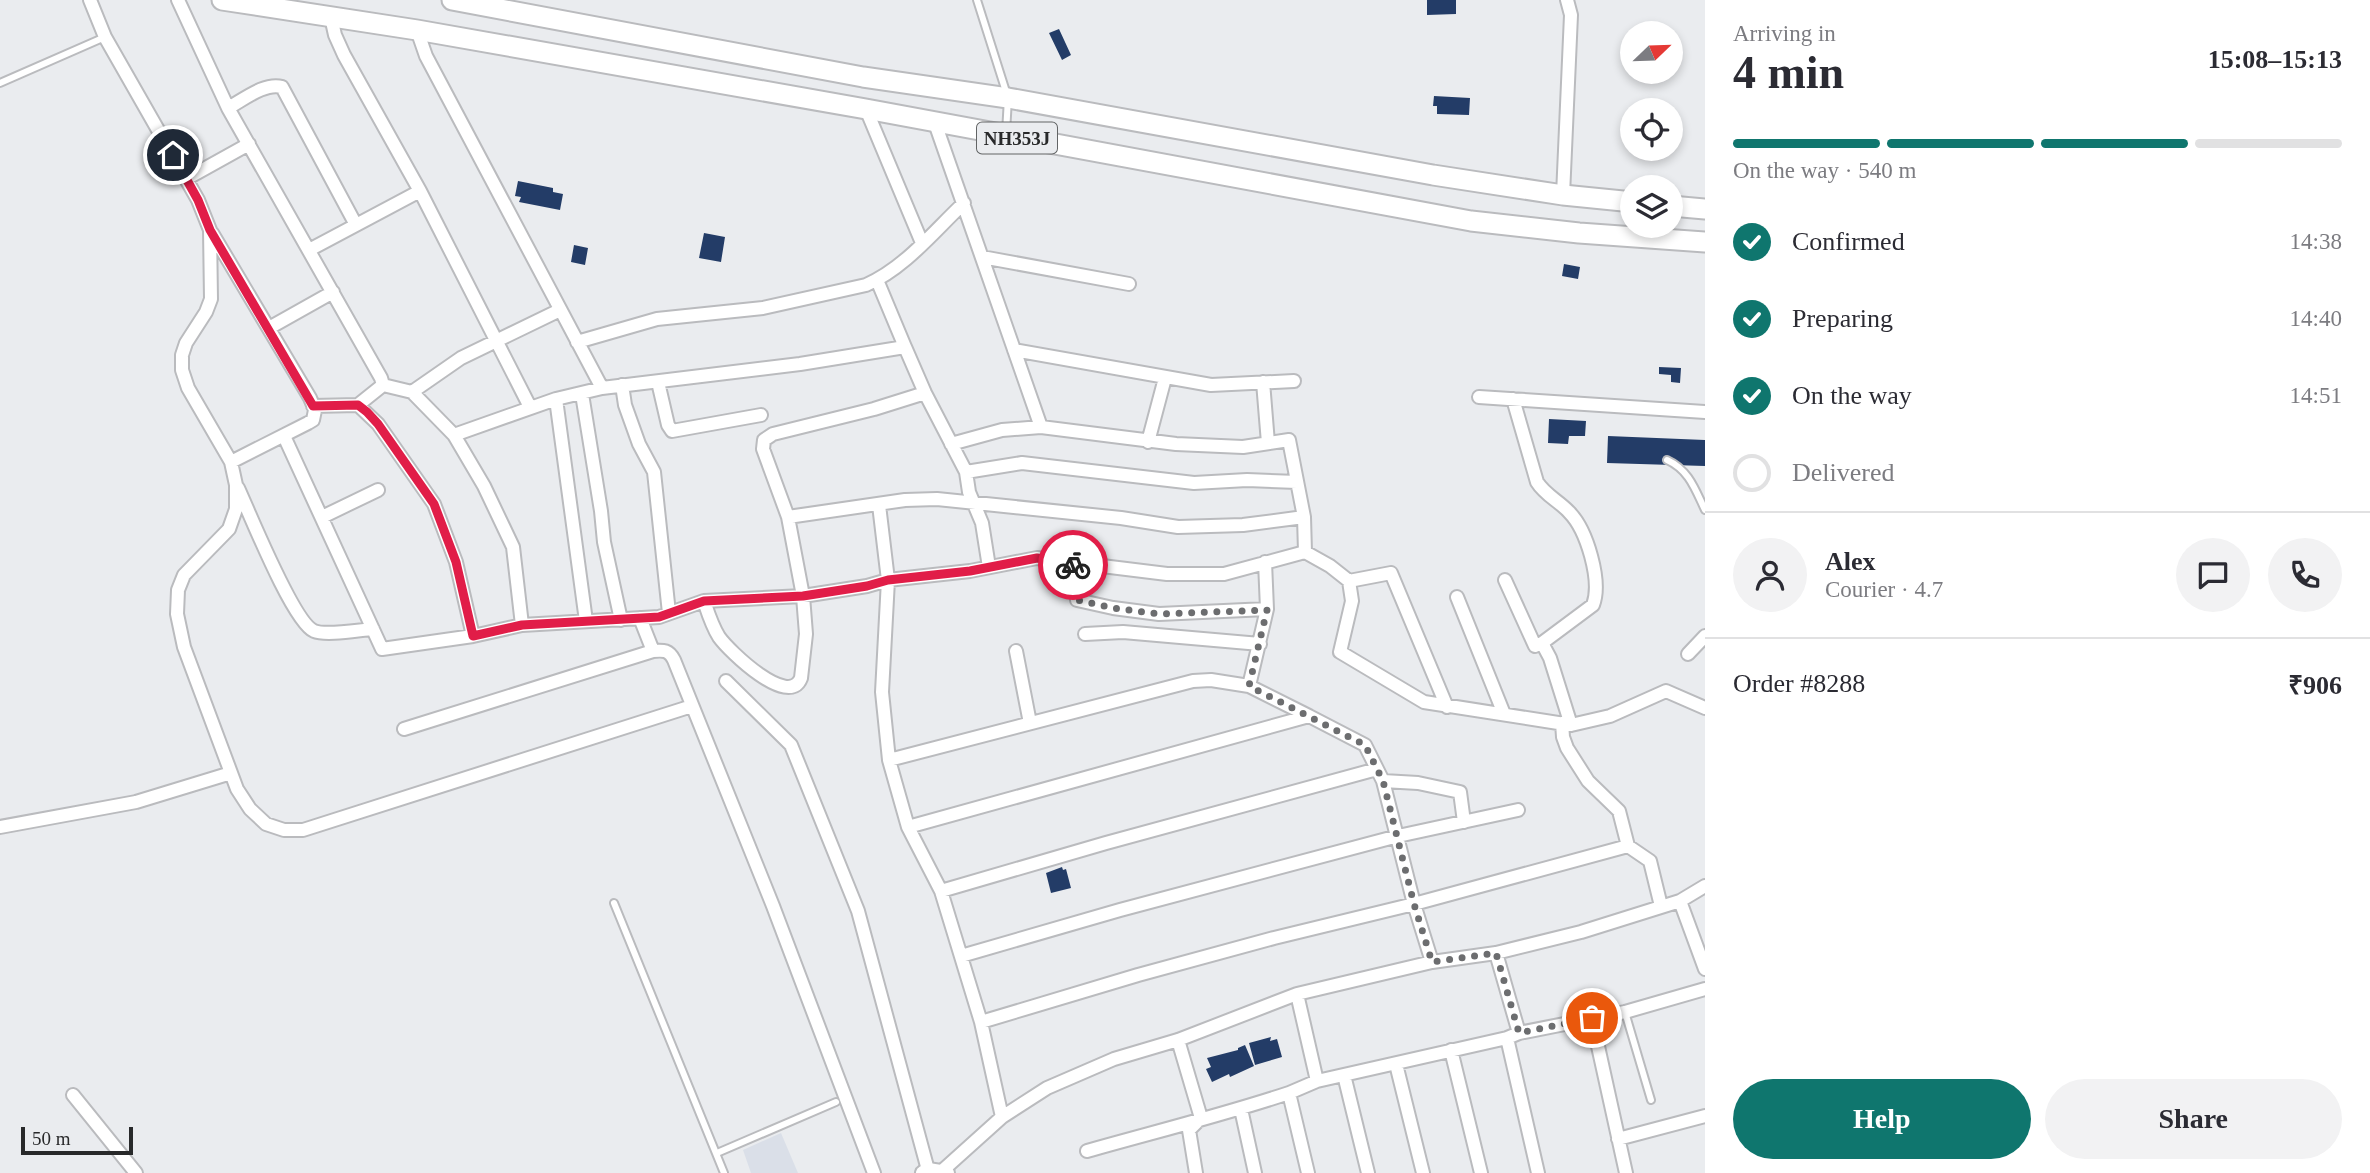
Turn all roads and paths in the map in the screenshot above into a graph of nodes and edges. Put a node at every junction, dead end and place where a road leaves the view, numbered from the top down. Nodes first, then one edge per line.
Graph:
1 (90, 0) edge
2 (178, 0) edge
3 (222, 0) edge
4 (453, 0) edge
5 (977, 0) edge
6 (1567, 0) edge
7 (331, 17) junction
8 (417, 30) junction
9 (105, 37) junction
10 (0, 83) edge
11 (1008, 98) junction
12 (228, 108) junction
13 (866, 109) junction
14 (935, 122) junction
15 (1006, 136) junction
16 (249, 144) junction
17 (186, 179) junction
18 (420, 191) junction
19 (1563, 195) junction
20 (1620, 201) edge
21 (964, 202) junction
22 (1683, 207) edge
23 (1705, 209) edge
24 (356, 225) junction
25 (210, 230) junction
26 (1705, 242) edge
27 (922, 243) junction
28 (309, 250) junction
29 (982, 257) junction
30 (877, 280) junction
31 (1129, 284) dead end
32 (333, 292) junction
33 (560, 310) junction
34 (269, 328) junction
35 (496, 341) junction
36 (577, 342) junction
37 (905, 347) junction
38 (1014, 350) junction
39 (1166, 378) junction
40 (1294, 381) dead end
41 (658, 382) junction
42 (1263, 383) junction
43 (383, 385) junction
44 (622, 385) junction
45 (602, 388) junction
46 (411, 392) junction
47 (925, 393) junction
48 (582, 394) junction
49 (1479, 397) dead end
50 (556, 399) junction
51 (1513, 399) junction
52 (358, 405) junction
53 (313, 406) junction
54 (530, 407) junction
55 (1705, 412) edge
56 (761, 415) dead end
57 (1041, 427) junction
58 (454, 435) junction
59 (284, 436) junction
60 (1147, 442) junction
61 (1268, 443) junction
62 (951, 444) junction
63 (1667, 460) dead end
64 (230, 462) junction
65 (965, 472) junction
66 (1297, 482) junction
67 (236, 485) junction
68 (378, 490) dead end
69 (879, 505) junction
70 (976, 505) junction
71 (1705, 510) edge
72 (322, 516) junction
73 (788, 517) junction
74 (1304, 517) junction
75 (1305, 552) junction
76 (1265, 562) junction
77 (1073, 563) junction
78 (989, 567) junction
79 (888, 580) junction
80 (1505, 580) dead end
81 (1349, 581) junction
82 (803, 596) junction
83 (1457, 597) dead end
84 (704, 601) junction
85 (1267, 610) junction
86 (669, 613) junction
87 (640, 618) junction
88 (621, 620) junction
89 (586, 621) junction
90 (522, 625) junction
91 (373, 629) junction
92 (1085, 634) dead end
93 (473, 636) junction
94 (1705, 636) edge
95 (1542, 643) junction
96 (1260, 645) junction
97 (653, 651) junction
98 (1016, 651) dead end
99 (1688, 654) dead end
100 (726, 681) dead end
101 (1249, 686) junction
102 (692, 706) junction
103 (1447, 706) junction
104 (1705, 708) edge
105 (1504, 714) junction
106 (1309, 716) junction
107 (1030, 723) junction
108 (1566, 724) junction
109 (404, 729) dead end
110 (889, 760) junction
111 (231, 773) junction
112 (1380, 775) junction
113 (1518, 810) dead end
114 (1464, 822) junction
115 (0, 827) edge
116 (908, 827) junction
117 (1398, 836) junction
118 (1628, 845) junction
119 (1705, 886) edge
120 (941, 891) junction
121 (1680, 901) junction
122 (614, 903) dead end
123 (1414, 904) junction
124 (1661, 905) junction
125 (1496, 953) junction
126 (961, 956) junction
127 (1432, 962) junction
128 (1705, 969) edge
129 (1705, 989) edge
130 (1297, 994) junction
131 (1625, 1012) junction
132 (1592, 1018) junction
133 (981, 1021) junction
134 (1513, 1036) junction
135 (1178, 1040) junction
136 (1451, 1050) junction
137 (1396, 1064) junction
138 (1344, 1075) junction
139 (1317, 1081) junction
140 (1289, 1093) junction
141 (73, 1095) dead end
142 (1651, 1100) dead end
143 (836, 1102) dead end
144 (1241, 1109) junction
145 (1705, 1116) edge
146 (1002, 1117) junction
147 (1201, 1118) junction
148 (1618, 1139) junction
149 (1087, 1151) dead end
150 (717, 1153) junction
151 (935, 1172) edge
152 (136, 1173) edge
153 (724, 1173) edge
154 (874, 1173) edge
155 (1196, 1173) edge
156 (1255, 1173) edge
157 (1308, 1173) edge
158 (1368, 1173) edge
159 (1423, 1173) edge
160 (1481, 1173) edge
161 (1538, 1173) edge
162 (1626, 1173) edge

1 - 9 street
2 - 12 street
3 - 7 highway, NH353J
4 - 11 highway, NH353J
5 - 11 lane
6 - 19 street
7 - 8 highway, NH353J
7 - 18 street
8 - 13 highway, NH353J
8 - 33 street
9 - 10 lane
9 - 17 street
11 - 15 lane
11 - 19 highway, NH353J
12 - 16 street
12 - 24 street
13 - 14 highway, NH353J
13 - 27 street
14 - 15 highway, NH353J
14 - 21 street
15 - 26 highway, NH353J
16 - 17 street
16 - 28 street
17 - 25 street
18 - 24 street
18 - 35 street
19 - 20 highway, NH353J
21 - 27 street
21 - 29 street
22 - 23 highway
24 - 28 street
25 - 34 street
25 - 64 street
27 - 30 street
28 - 32 street
29 - 31 street
29 - 38 street
30 - 36 street
30 - 37 street
32 - 34 street
32 - 43 street
33 - 35 street
33 - 36 street
34 - 53 street
35 - 46 street
35 - 54 street
36 - 45 street
37 - 41 street
37 - 47 street
38 - 39 street
38 - 57 street
39 - 42 street
39 - 60 street
40 - 42 street
41 - 44 street
41 - 56 street
42 - 61 street
43 - 46 street
43 - 52 street
44 - 45 street
44 - 86 street
45 - 48 street
46 - 58 street
47 - 62 street
47 - 73 street
48 - 50 street
48 - 88 street
49 - 51 street
50 - 54 street
50 - 89 street
51 - 55 street
51 - 95 street
52 - 53 street
52 - 93 street
53 - 59 street
54 - 58 street
57 - 60 street
57 - 62 street
58 - 90 street
59 - 64 street
59 - 72 street
60 - 61 street
61 - 66 street
62 - 65 street
63 - 71 lane
64 - 67 street
65 - 66 street
65 - 70 street
66 - 74 street
67 - 91 street
67 - 111 street
68 - 72 street
69 - 70 street
69 - 73 street
69 - 79 street
70 - 74 street
70 - 78 street
72 - 91 street
73 - 82 street
74 - 75 street
75 - 76 street
75 - 81 street
76 - 77 street
76 - 85 street
77 - 78 street
77 - 85 street
78 - 79 street
79 - 82 street
79 - 110 street
80 - 95 street
81 - 103 street
81 - 103 street
82 - 84 street
82 - 84 street
83 - 105 street
84 - 86 street
85 - 96 street
86 - 87 street
87 - 88 street
87 - 97 street
88 - 89 street
89 - 90 street
90 - 93 street
91 - 93 street
92 - 96 street
94 - 99 street
95 - 108 street
96 - 101 street
97 - 102 street
97 - 109 street
98 - 107 street
100 - 151 street
101 - 106 street
101 - 107 street
102 - 111 street
102 - 154 street
103 - 105 street
104 - 108 street
105 - 108 street
106 - 112 street
106 - 116 street
107 - 110 street
108 - 118 street
110 - 116 street
111 - 115 street
112 - 114 street
112 - 117 street
112 - 120 street
113 - 114 street
114 - 117 street
116 - 120 street
117 - 123 street
117 - 126 street
118 - 123 street
118 - 124 street
119 - 121 street
120 - 126 street
121 - 124 street
121 - 128 street
122 - 150 lane
123 - 127 street
123 - 133 street
124 - 125 street
125 - 127 street
125 - 134 street
126 - 133 street
127 - 130 street
129 - 131 street
130 - 135 street
130 - 139 street
131 - 132 street
131 - 142 lane
132 - 134 street
132 - 148 street
133 - 146 street
134 - 136 street
134 - 161 street
135 - 146 street
135 - 147 street
136 - 137 street
136 - 160 street
137 - 138 street
137 - 159 street
138 - 139 street
138 - 158 street
139 - 140 street
140 - 144 street
140 - 157 street
141 - 152 street
143 - 150 lane
144 - 147 street
144 - 156 street
145 - 148 street
146 - 151 street
147 - 149 street
147 - 155 street
148 - 162 street
150 - 153 lane

